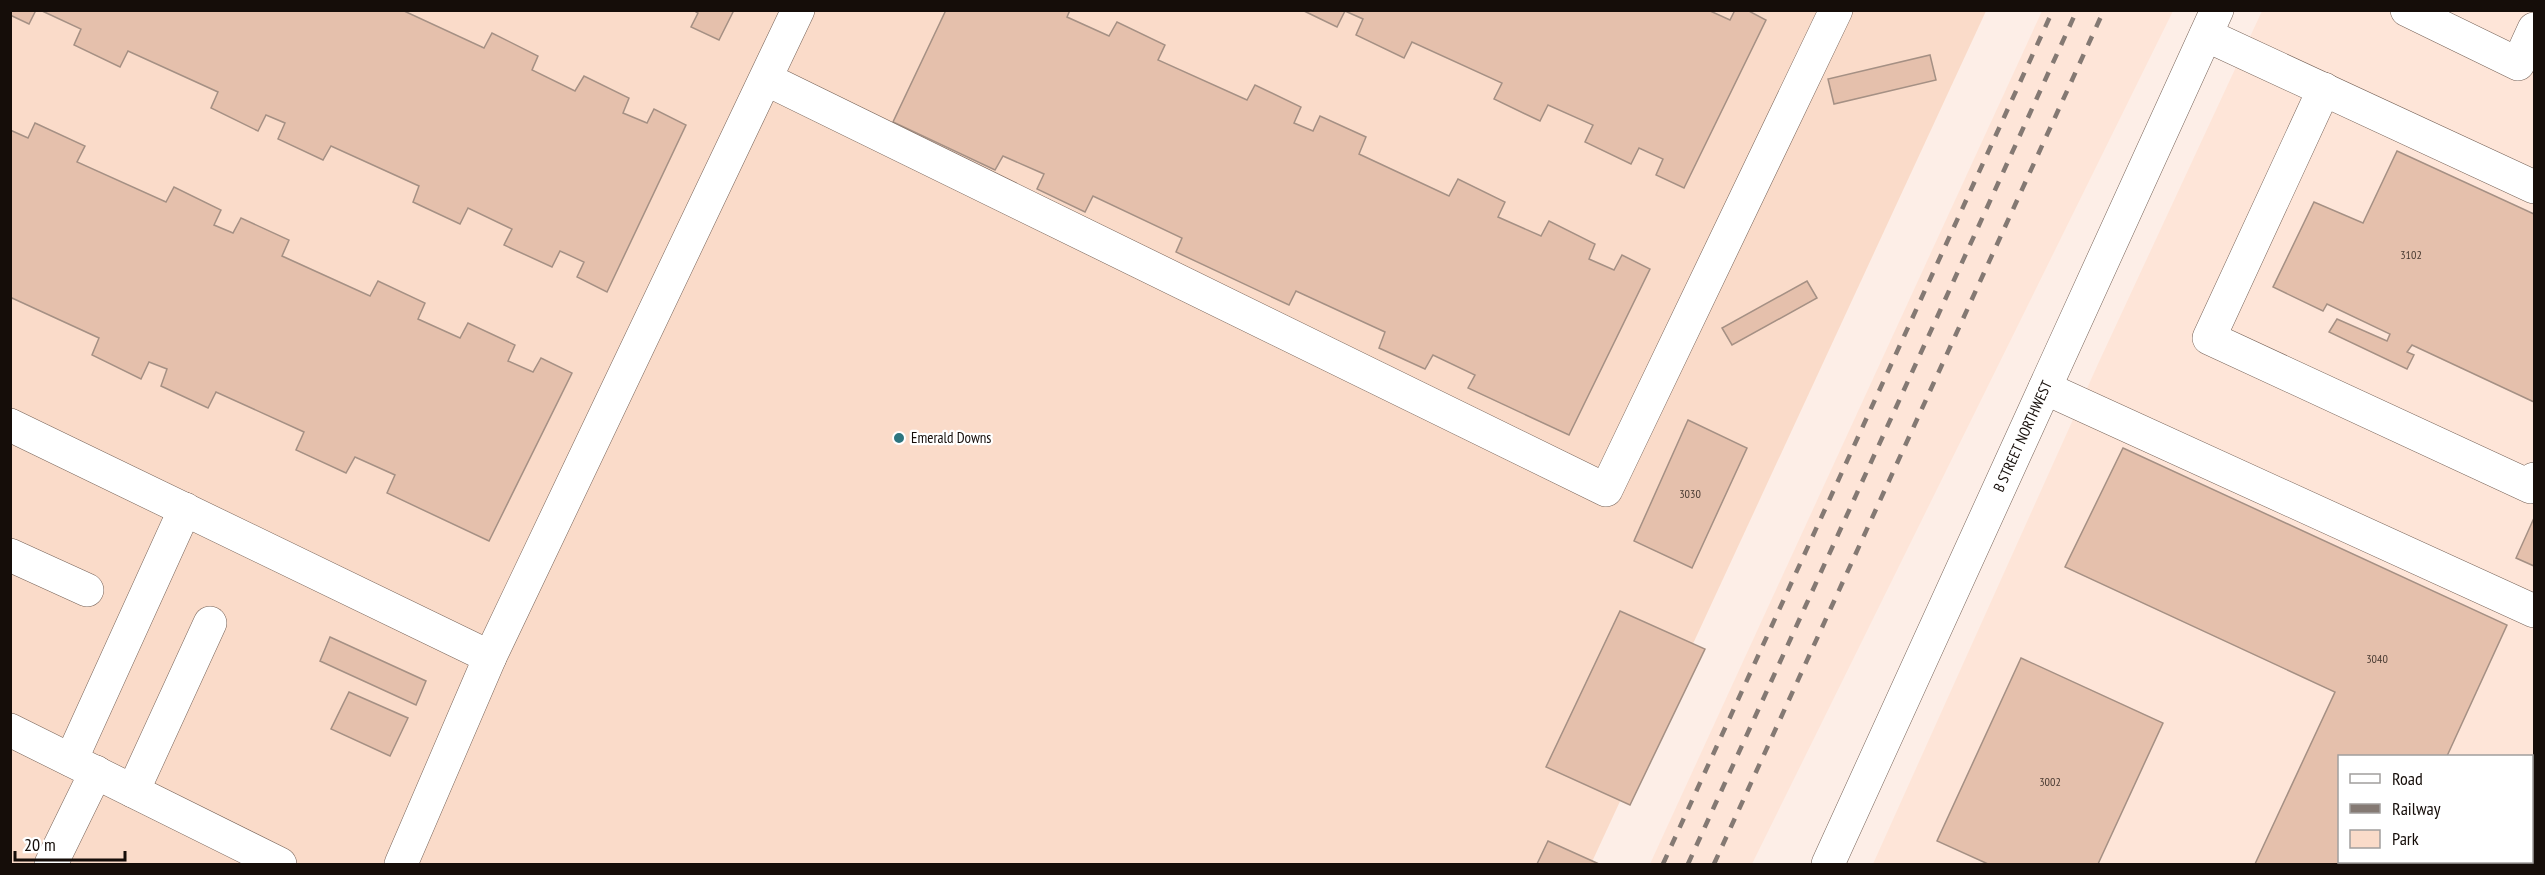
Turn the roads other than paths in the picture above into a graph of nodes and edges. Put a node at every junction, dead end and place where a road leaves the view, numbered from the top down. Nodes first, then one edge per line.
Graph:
1 (798, 10) edge
2 (1836, 10) edge
3 (2407, 10) edge
4 (2212, 22) edge
5 (2535, 30) edge
6 (766, 79) junction
7 (2324, 89) junction
8 (2535, 187) edge
9 (2045, 388) junction
10 (10, 425) edge
11 (2535, 479) edge
12 (184, 509) junction
13 (10, 555) edge
14 (87, 590) dead end
15 (2535, 611) edge
16 (210, 623) dead end
17 (490, 657) junction
18 (10, 730) edge
19 (83, 766) junction
20 (134, 791) junction
21 (51, 864) edge
22 (280, 864) edge
23 (401, 864) edge
24 (1828, 864) edge

1 - 6 street
2 - 6 street
3 - 5 street
4 - 7 street
4 - 9 street, B STREET NORTHWEST
6 - 17 street
7 - 8 street
7 - 11 street
9 - 15 street
9 - 24 street, B STREET NORTHWEST
10 - 12 street
12 - 17 street
12 - 19 street
13 - 14 street
16 - 20 street
17 - 23 street
18 - 19 street
19 - 20 street
19 - 21 street
20 - 22 street

